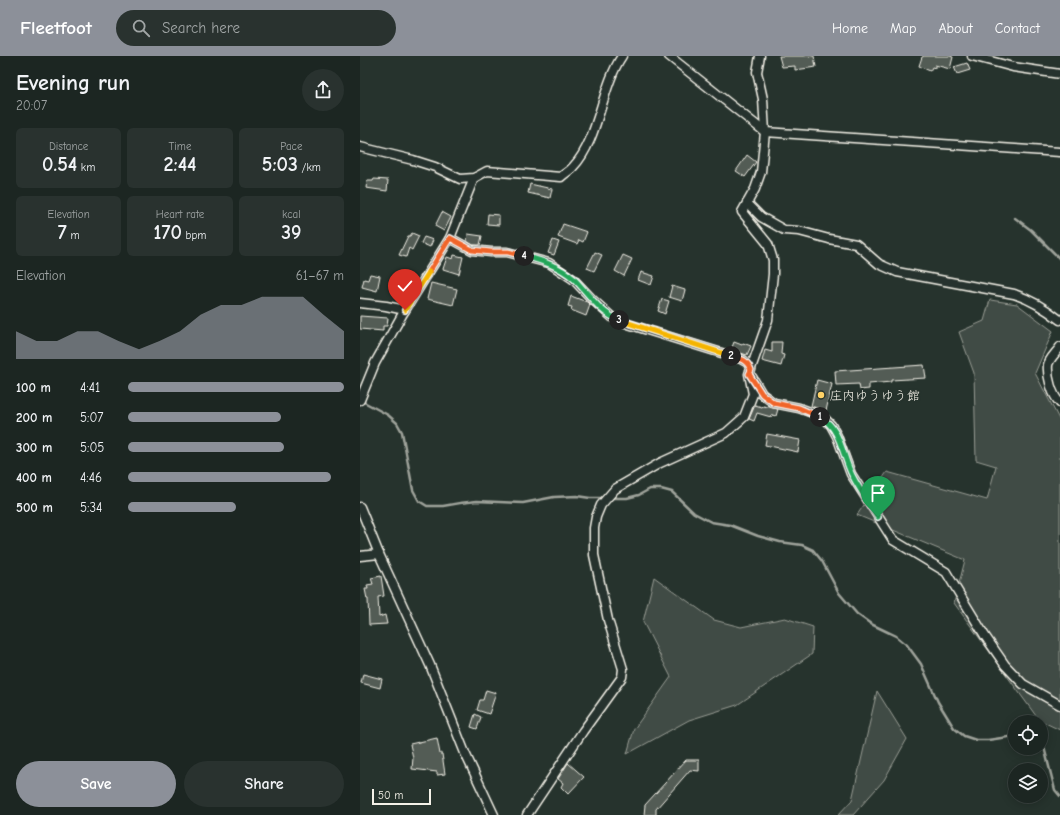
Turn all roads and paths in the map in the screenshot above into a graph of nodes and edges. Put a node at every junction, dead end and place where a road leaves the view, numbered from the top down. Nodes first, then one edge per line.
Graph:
1 (622, 56) edge
2 (669, 56) edge
3 (760, 56) edge
4 (972, 56) edge
5 (1060, 74) edge
6 (765, 132) junction
7 (360, 146) edge
8 (1060, 152) edge
9 (474, 178) junction
10 (748, 203) junction
11 (450, 238) junction
12 (360, 303) edge
13 (405, 310) junction
14 (1060, 320) edge
15 (1060, 346) edge
16 (750, 372) junction
17 (360, 400) edge
18 (1060, 403) edge
19 (360, 507) edge
20 (379, 554) junction
21 (360, 556) edge
22 (1060, 706) edge
23 (494, 815) edge
24 (527, 815) edge

1 - 9 street
2 - 6 street
3 - 6 street
4 - 5 street
6 - 8 street
6 - 10 street
7 - 9 street
9 - 11 street
10 - 14 street
10 - 16 street
11 - 13 street
11 - 16 street
12 - 13 street
13 - 17 street
15 - 18 street
16 - 22 street
16 - 24 street
19 - 20 street
20 - 21 street
20 - 23 street

